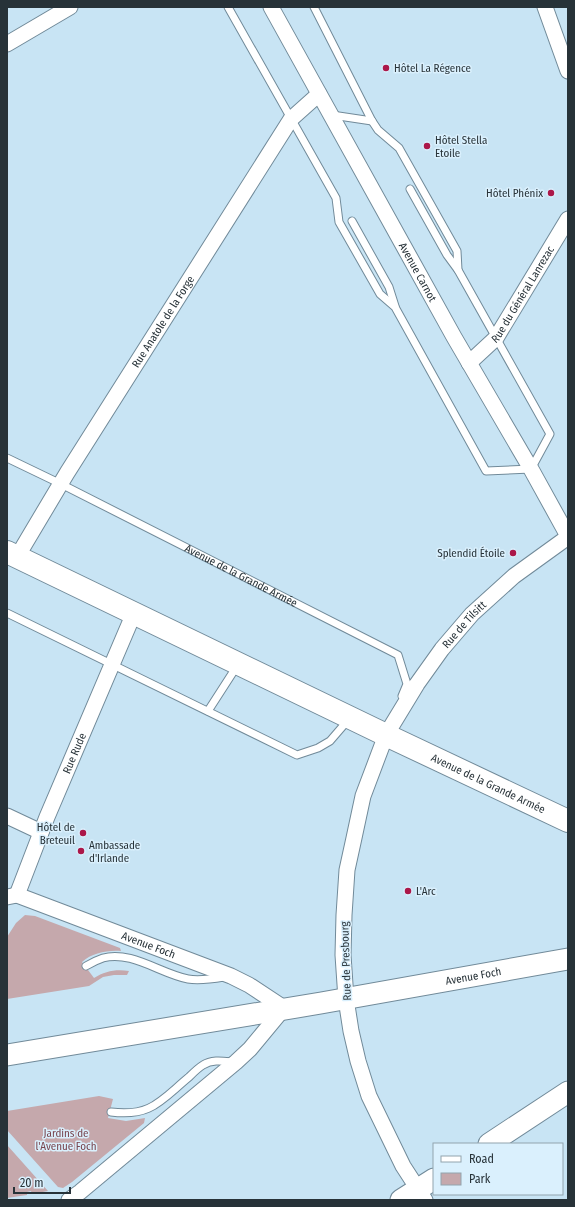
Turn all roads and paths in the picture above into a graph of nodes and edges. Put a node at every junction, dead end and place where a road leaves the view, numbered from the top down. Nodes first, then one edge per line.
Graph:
1 (70, 7) edge
2 (228, 7) edge
3 (271, 7) edge
4 (314, 7) edge
5 (545, 7) edge
6 (7, 44) edge
7 (568, 71) edge
8 (319, 94) junction
9 (331, 115) junction
10 (291, 119) junction
11 (372, 121) junction
12 (410, 189) dead end
13 (568, 219) edge
14 (352, 221) dead end
15 (458, 270) junction
16 (395, 307) junction
17 (496, 338) junction
18 (469, 363) junction
19 (7, 458) edge
20 (531, 469) junction
21 (61, 484) junction
22 (568, 536) edge
23 (12, 554) edge
24 (7, 613) edge
25 (134, 613) junction
26 (112, 664) junction
27 (238, 664) junction
28 (208, 711) junction
29 (350, 718) junction
30 (386, 735) junction
31 (7, 816) edge
32 (568, 821) edge
33 (41, 832) junction
34 (12, 896) edge
35 (568, 959) edge
36 (86, 966) dead end
37 (231, 976) junction
38 (346, 999) junction
39 (284, 1008) junction
40 (7, 1055) edge
41 (236, 1062) junction
42 (568, 1092) edge
43 (111, 1112) dead end
44 (491, 1143) edge
45 (420, 1192) edge
46 (69, 1200) edge

1 - 6 street
2 - 10 lane
3 - 8 street, Avenue Carnot
4 - 11 lane
5 - 7 street
8 - 9 street, Avenue Carnot
8 - 10 street, Rue Anatole de la Forge
9 - 11 lane
9 - 18 street, Avenue Carnot
10 - 16 lane
10 - 21 street, Rue Anatole de la Forge
11 - 15 lane
12 - 15 lane
13 - 17 street, Rue du Général Lanrezac
14 - 16 lane
15 - 17 lane
16 - 20 lane
17 - 18 street, Rue du Général Lanrezac
17 - 20 lane
18 - 20 street, Avenue Carnot
19 - 21 lane, Avenue de la Grande Armée
20 - 22 street, Avenue Carnot
21 - 23 street, Rue Anatole de la Forge
21 - 30 lane, Avenue de la Grande Armée
22 - 30 street, Rue de Tilsitt
23 - 25 main road, Avenue de la Grande Armée
24 - 26 lane
25 - 26 street, Rue Rude
25 - 27 main road, Avenue de la Grande Armée
26 - 28 lane
26 - 33 street, Rue Rude
27 - 28 lane
27 - 29 main road, Avenue de la Grande Armée
28 - 29 lane
29 - 30 main road, Avenue de la Grande Armée
30 - 32 main road, Avenue de la Grande Armée
30 - 38 street, Rue de Presbourg
31 - 33 street
33 - 34 street, Rue Rude
34 - 37 street, Avenue Foch
35 - 38 main road, Avenue Foch
36 - 37 lane
37 - 39 street, Avenue Foch
38 - 39 main road, Avenue Foch
38 - 45 street, Rue de Presbourg
39 - 40 main road, Avenue Foch
39 - 41 street
41 - 43 lane
41 - 46 street
42 - 44 main road

